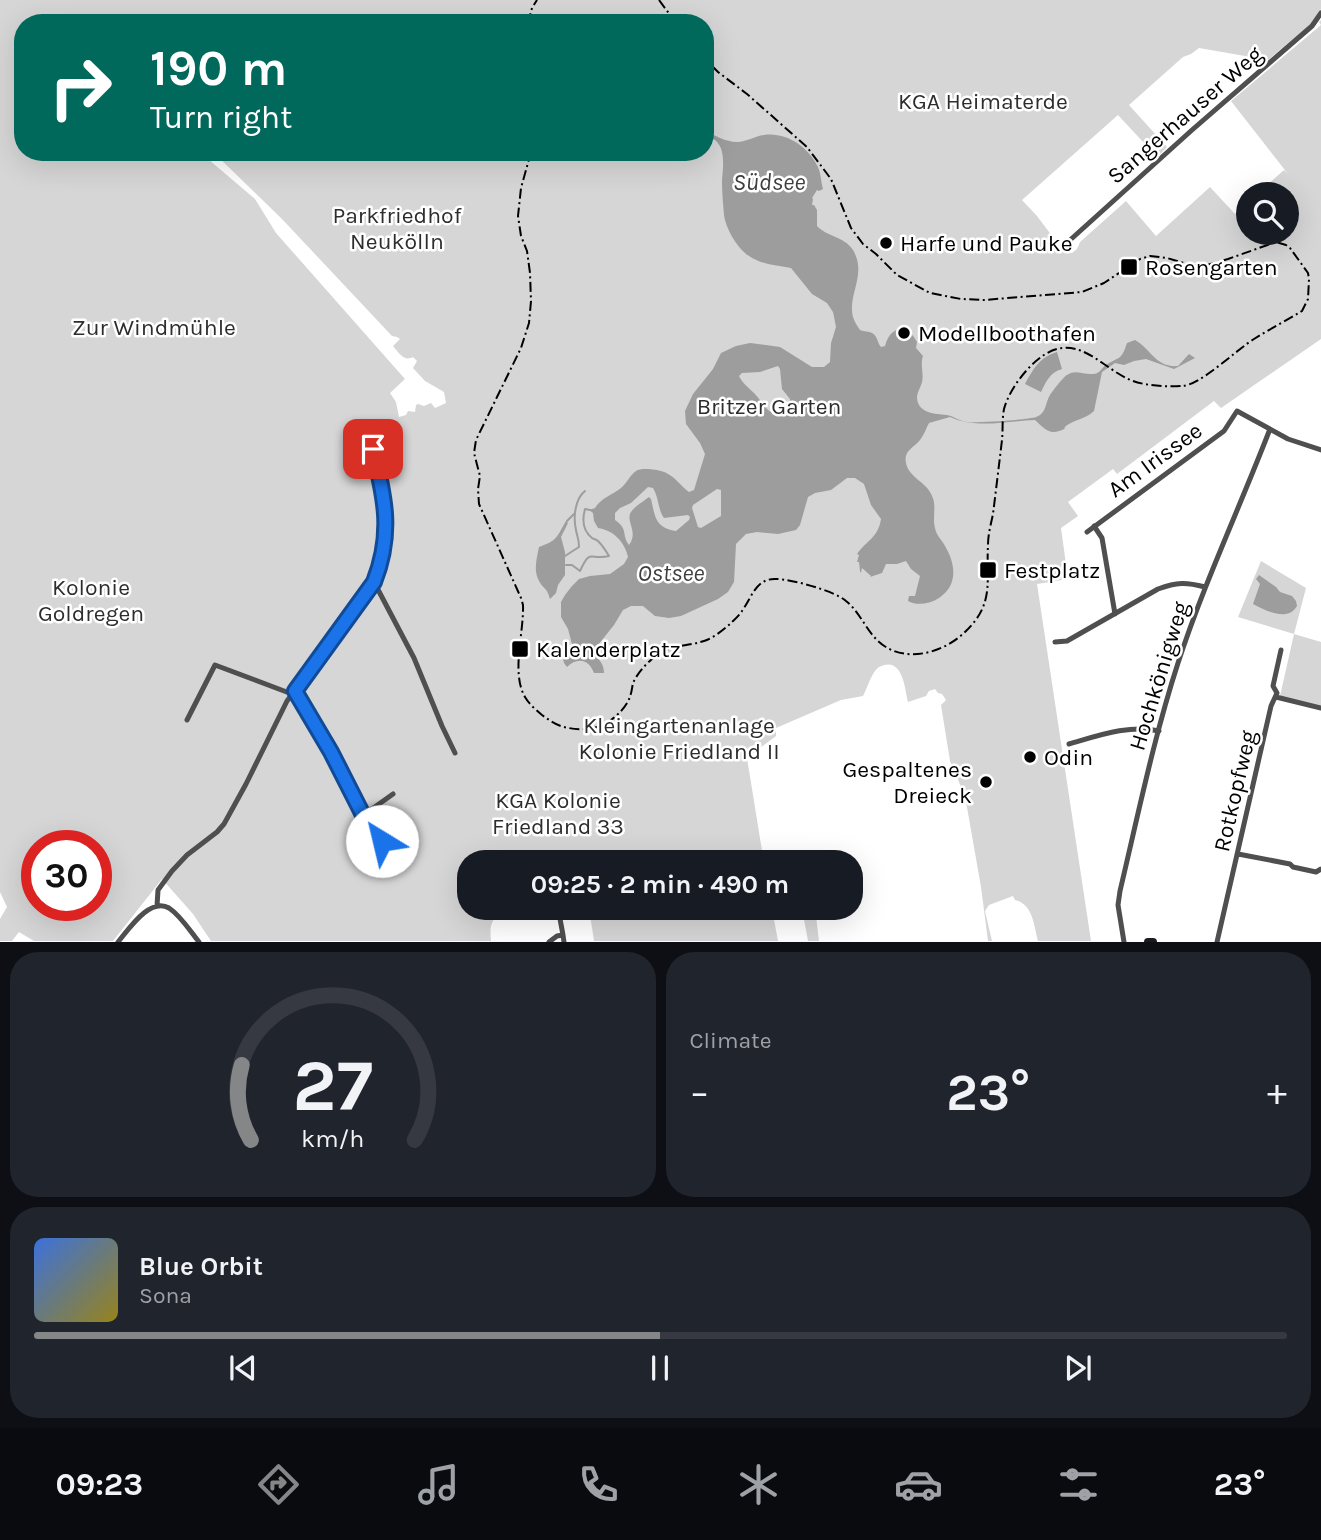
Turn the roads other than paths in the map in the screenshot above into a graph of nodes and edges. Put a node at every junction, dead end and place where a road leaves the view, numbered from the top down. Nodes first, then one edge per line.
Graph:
1 (1321, 13) edge
2 (1069, 242) dead end
3 (1270, 429) junction
4 (373, 449) dead end
5 (1321, 450) edge
6 (1094, 527) junction
7 (1087, 532) dead end
8 (374, 582) junction
9 (1205, 587) junction
10 (1115, 614) junction
11 (1055, 642) dead end
12 (1281, 650) dead end
13 (293, 693) junction
14 (1276, 697) junction
15 (1321, 708) edge
16 (187, 720) dead end
17 (1159, 731) junction
18 (1069, 744) dead end
19 (455, 753) dead end
20 (393, 794) dead end
21 (362, 813) junction
22 (386, 845) dead end
23 (1238, 854) junction
24 (1321, 869) edge
25 (157, 906) junction
26 (560, 920) edge
27 (563, 938) edge
28 (118, 942) edge
29 (199, 942) edge
30 (549, 942) edge
31 (1124, 942) edge
32 (1148, 942) edge
33 (1153, 942) edge
34 (1217, 942) edge

1 - 2 street, Sangerhauser Weg
3 - 5 street
3 - 6 street, Am Irissee
3 - 9 street, Hochkönigweg
4 - 8 street
6 - 7 street, Am Irissee
6 - 10 street
8 - 13 street
8 - 19 street
9 - 10 street
9 - 17 street, Hochkönigweg
10 - 11 street
12 - 14 street, Rotkopfweg
13 - 16 street
13 - 21 street
13 - 25 street
14 - 15 street
14 - 23 street, Rotkopfweg
17 - 18 street
17 - 31 street, Hochkönigweg
20 - 21 street
21 - 22 street
23 - 24 street
23 - 34 street, Rotkopfweg
25 - 28 street
25 - 29 street
26 - 27 street
27 - 30 street
32 - 33 main road

